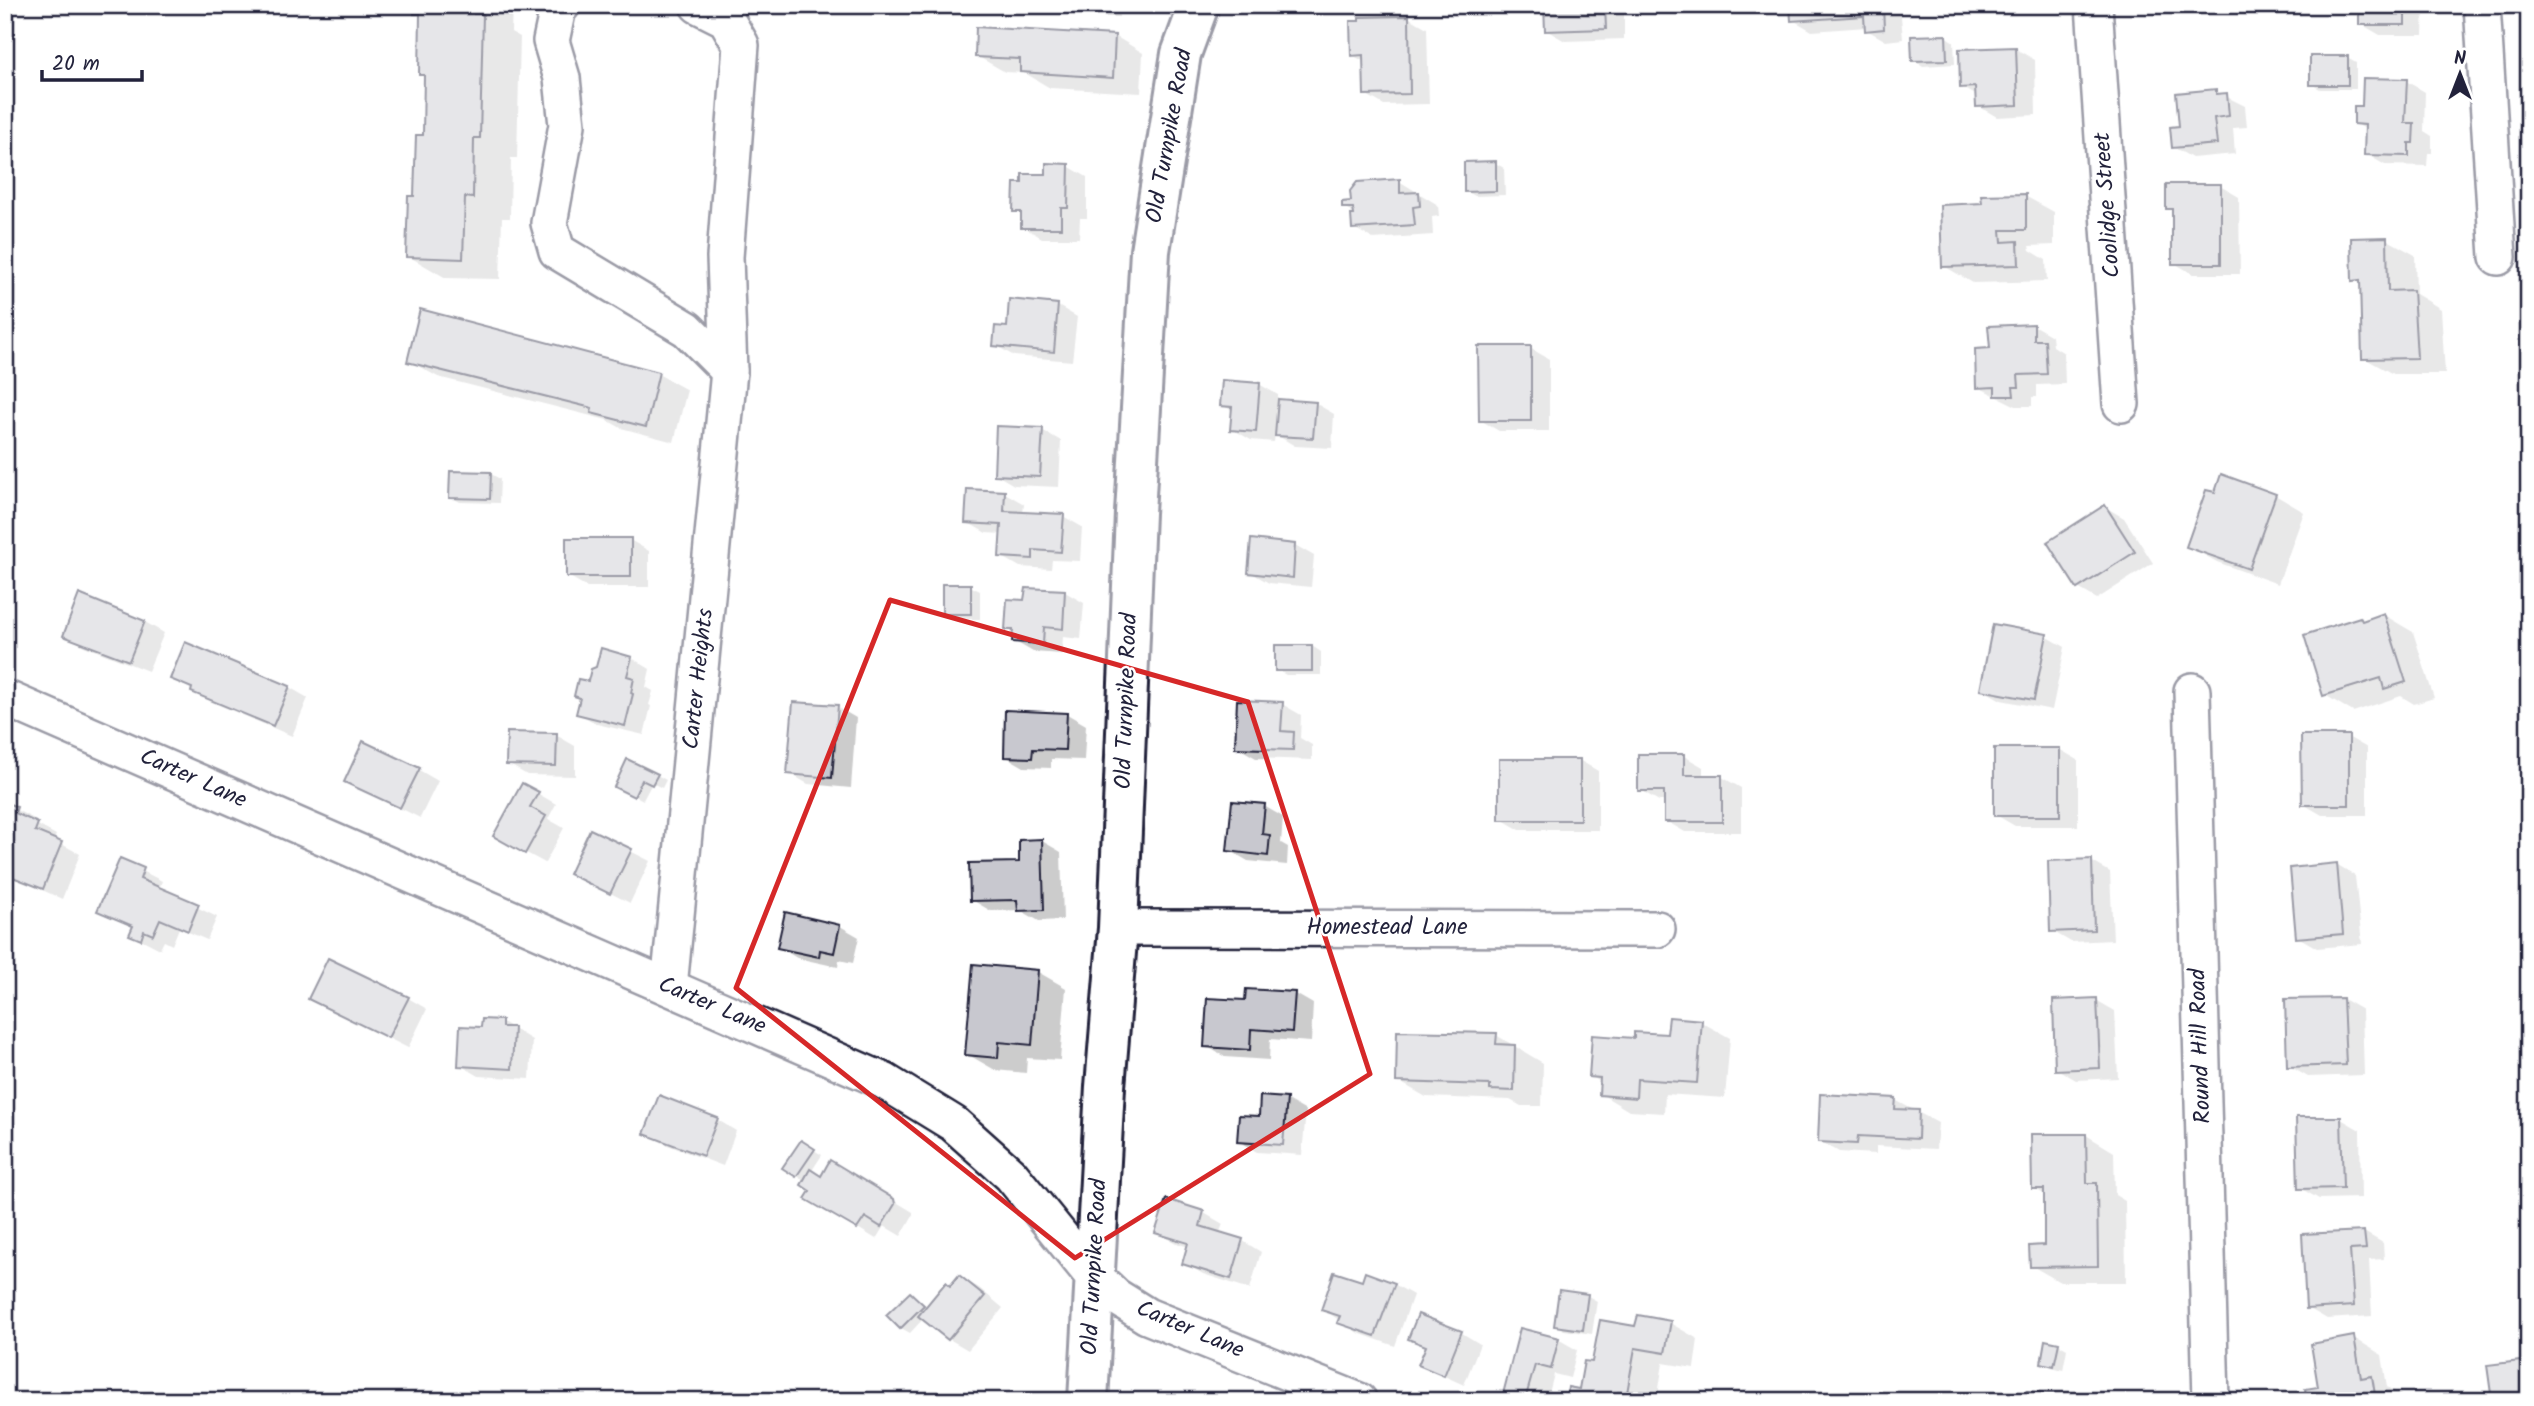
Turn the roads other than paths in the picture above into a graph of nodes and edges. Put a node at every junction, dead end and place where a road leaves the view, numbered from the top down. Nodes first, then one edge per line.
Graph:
1 (562, 5) edge
2 (698, 5) edge
3 (1199, 5) edge
4 (2094, 5) edge
5 (2482, 5) edge
6 (2498, 257) dead end
7 (729, 371) junction
8 (2121, 404) dead end
9 (2192, 691) dead end
10 (5, 698) edge
11 (1118, 928) junction
12 (1657, 929) dead end
13 (669, 987) junction
14 (1095, 1276) junction
15 (1088, 1401) edge
16 (1359, 1401) edge
17 (2211, 1401) edge

1 - 7 street
2 - 7 street, Carter Heights
3 - 11 main road, Old Turnpike Road
4 - 8 street, Coolidge Street
5 - 6 street
7 - 13 street, Carter Heights
9 - 17 street, Round Hill Road
10 - 13 street, Carter Lane
11 - 12 street, Homestead Lane
11 - 14 main road, Old Turnpike Road
13 - 14 street, Carter Lane
14 - 15 main road, Old Turnpike Road
14 - 16 street, Carter Lane

